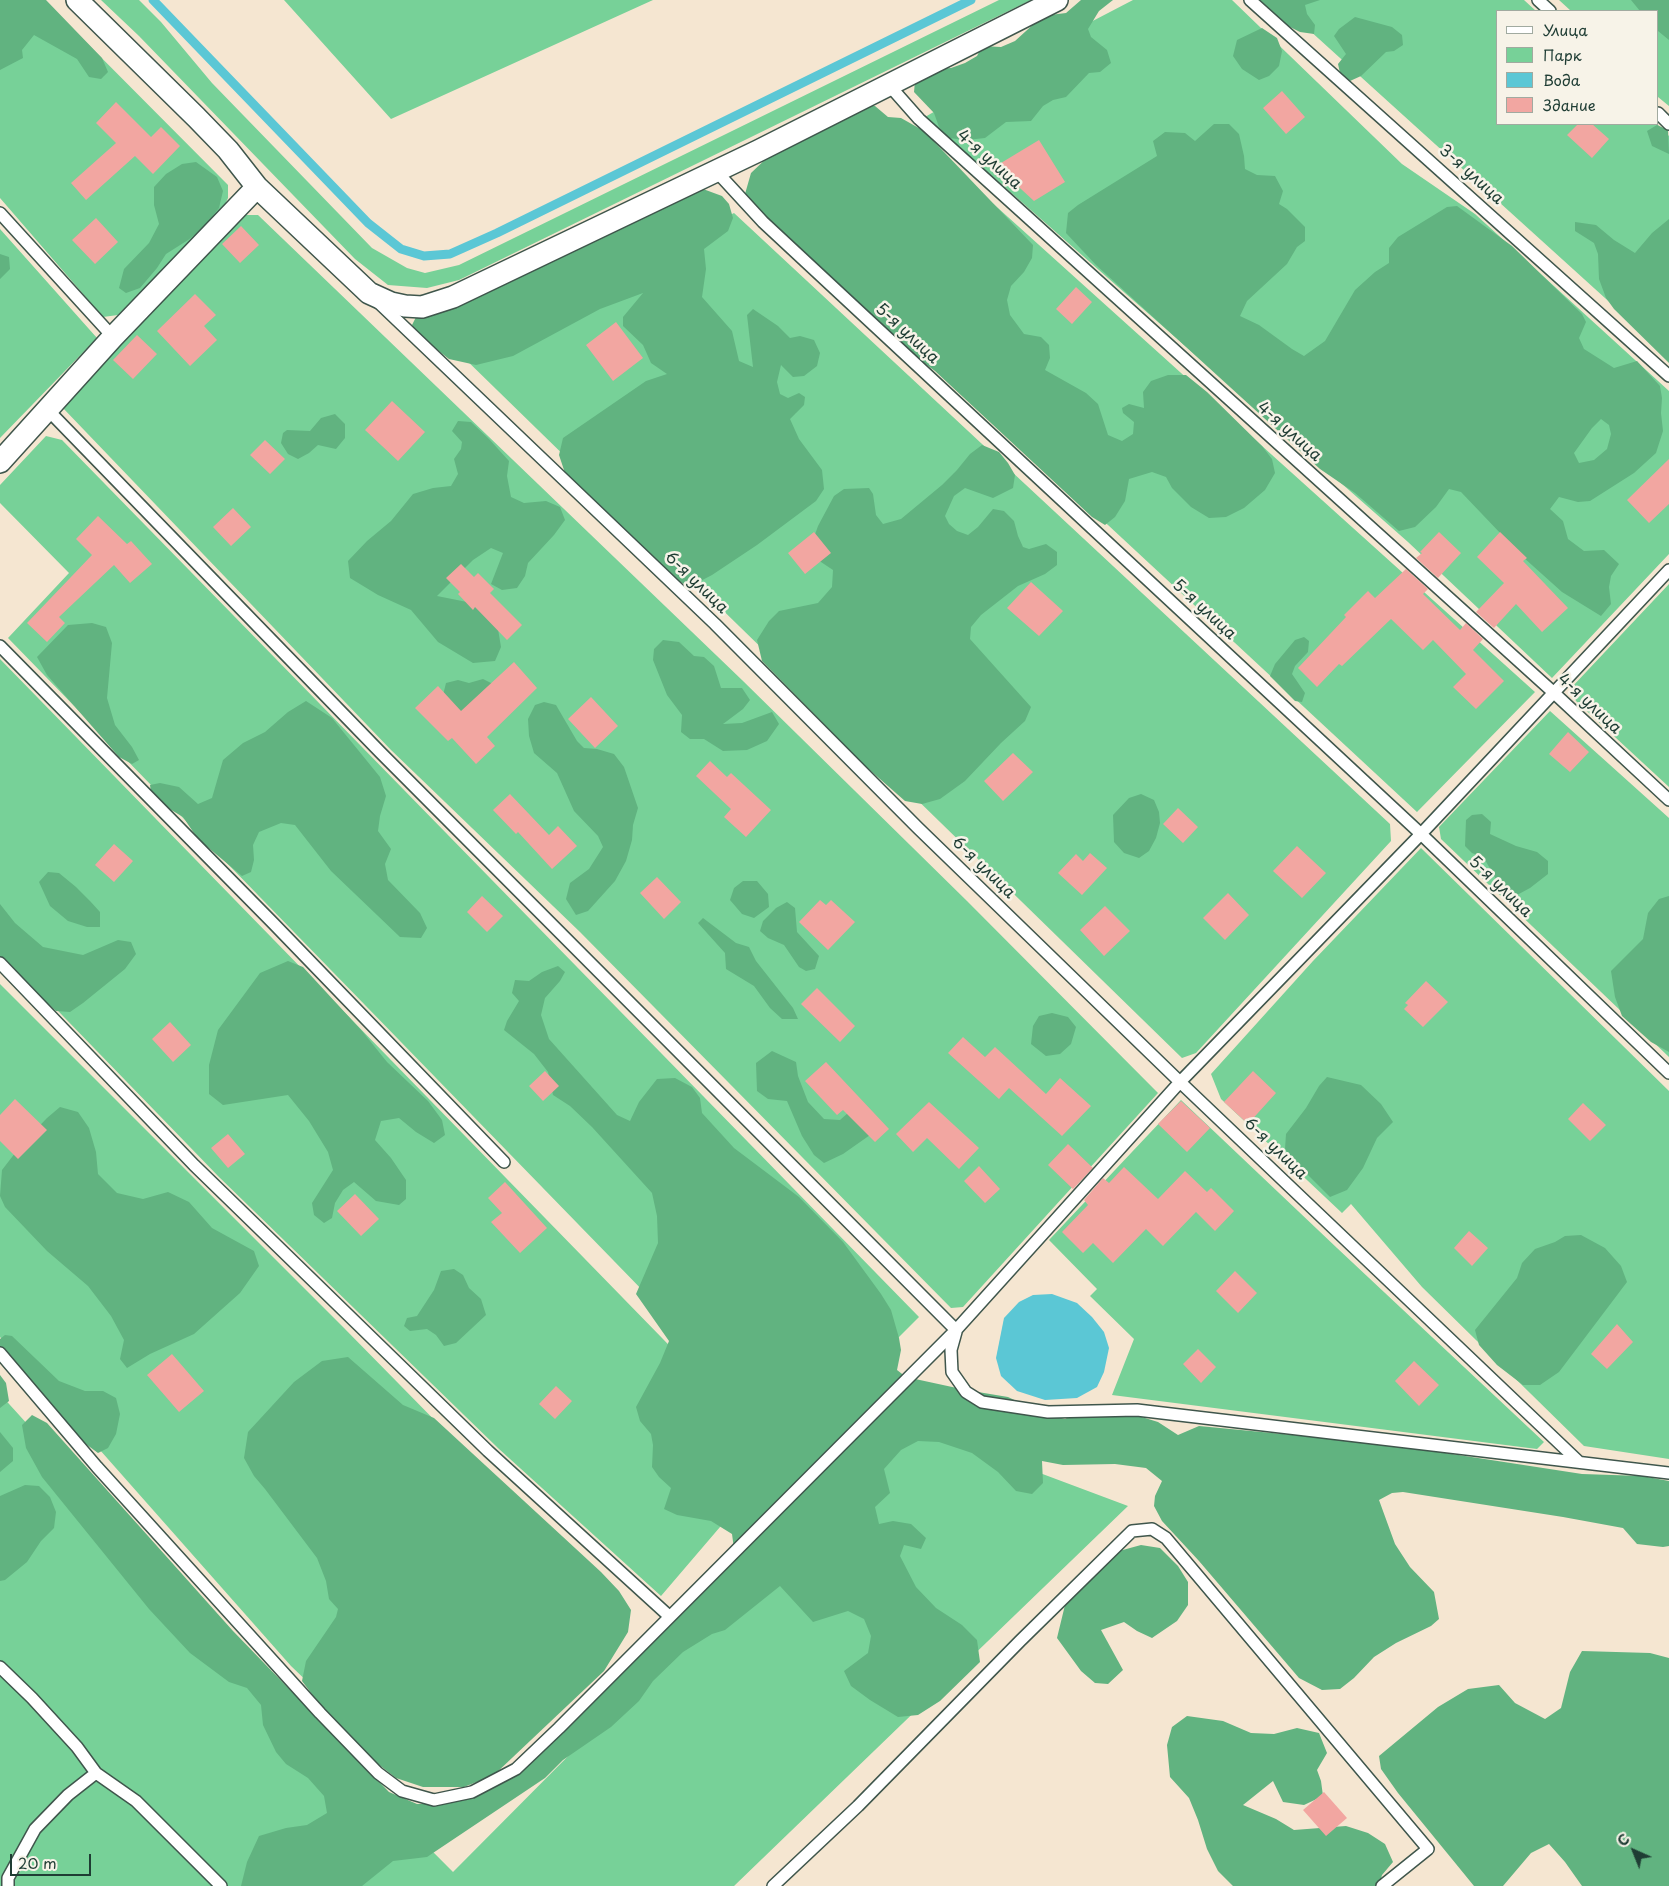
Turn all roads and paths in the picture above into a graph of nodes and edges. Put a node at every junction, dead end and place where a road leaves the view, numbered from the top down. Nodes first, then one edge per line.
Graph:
1 (77, 0) edge
2 (1057, 0) edge
3 (1250, 0) edge
4 (1538, 0) edge
5 (1549, 10) edge
6 (889, 85) junction
7 (1659, 114) edge
8 (1669, 124) edge
9 (716, 170) junction
10 (257, 187) junction
11 (0, 213) edge
12 (369, 293) junction
13 (112, 337) junction
14 (1669, 376) edge
15 (47, 409) junction
16 (0, 462) edge
17 (1669, 570) edge
18 (0, 646) edge
19 (1553, 692) junction
20 (1669, 800) edge
21 (1421, 834) junction
22 (0, 963) edge
23 (1669, 1073) edge
24 (1180, 1082) junction
25 (504, 1162) dead end
26 (956, 1330) junction
27 (0, 1353) edge
28 (1579, 1462) junction
29 (1669, 1473) edge
30 (669, 1616) junction
31 (0, 1667) edge
32 (96, 1772) junction
33 (8, 1886) edge
34 (222, 1886) edge
35 (773, 1886) edge
36 (1382, 1886) edge

1 - 10 street
2 - 6 street
3 - 14 lane, 3-я улица
4 - 5 lane
6 - 9 street
6 - 19 lane, 4-я улица
7 - 8 lane
9 - 12 street
9 - 21 lane, 5-я улица
10 - 12 street
10 - 13 street
11 - 13 lane
12 - 24 lane, 6-я улица
13 - 15 street
15 - 16 street
15 - 26 lane
17 - 19 lane
18 - 25 lane
19 - 20 lane, 4-я улица
19 - 21 lane
21 - 23 lane, 5-я улица
21 - 24 lane
22 - 30 lane
24 - 26 lane
24 - 28 lane, 6-я улица
26 - 28 lane
26 - 30 lane
27 - 30 lane
28 - 29 lane
31 - 32 lane
32 - 33 lane
32 - 34 lane
35 - 36 lane

